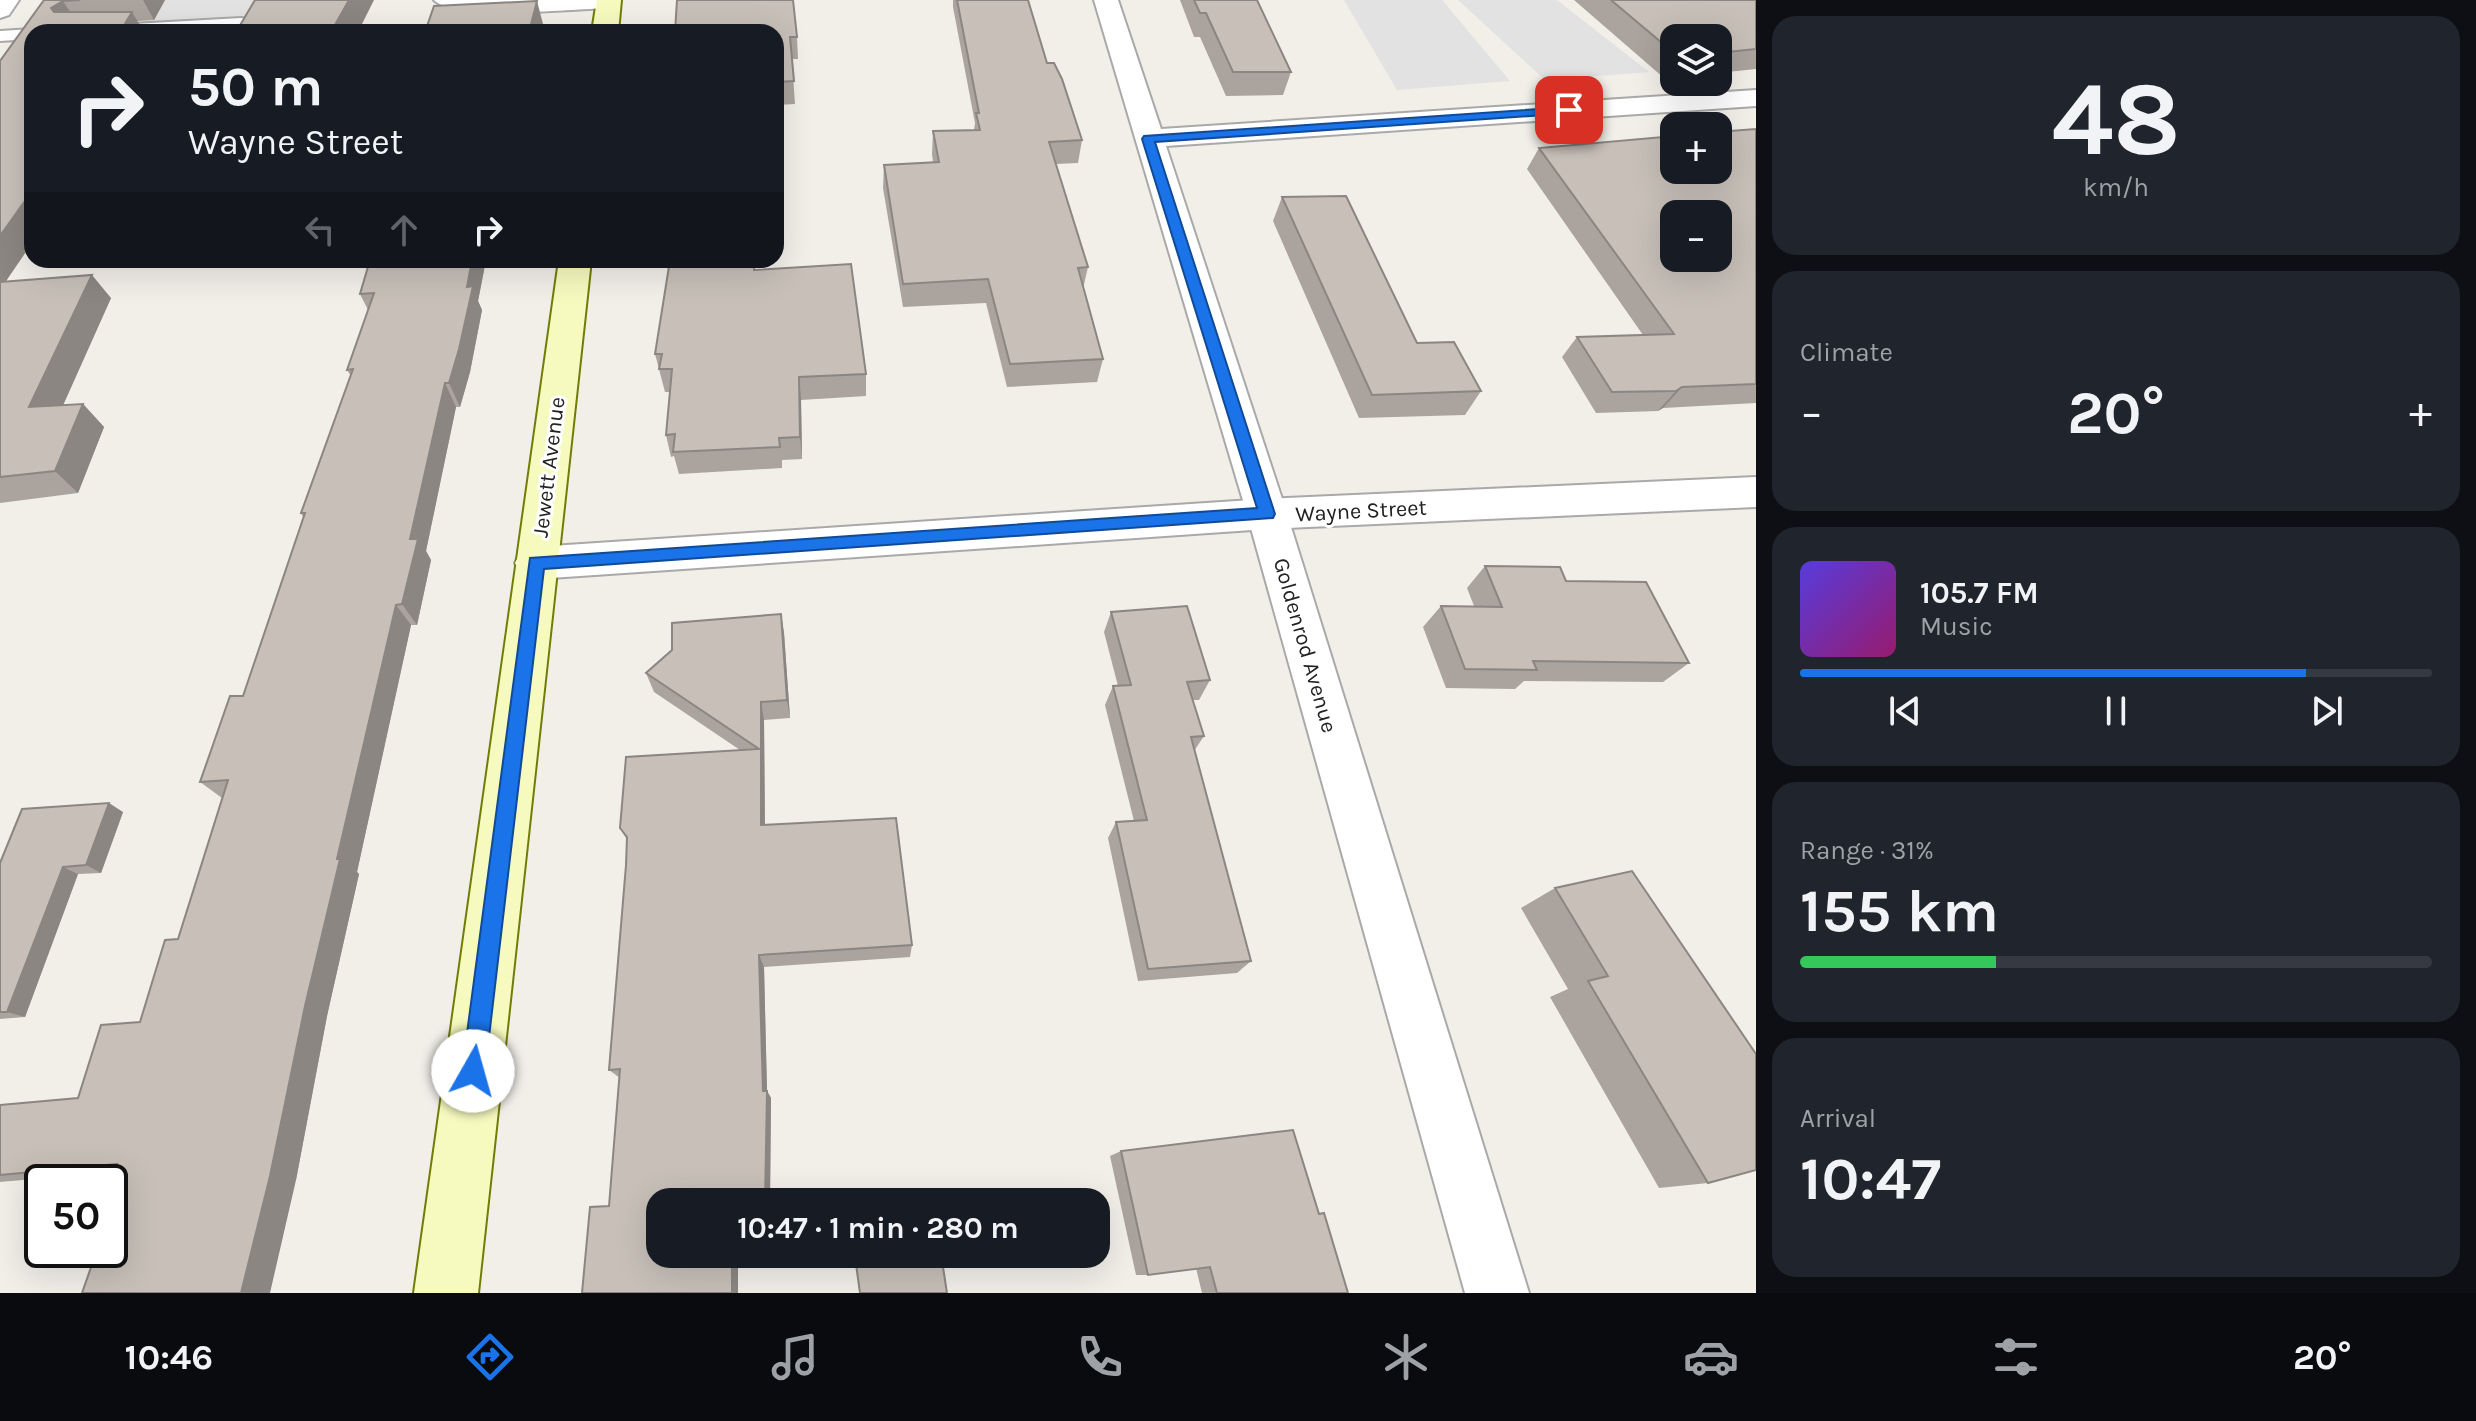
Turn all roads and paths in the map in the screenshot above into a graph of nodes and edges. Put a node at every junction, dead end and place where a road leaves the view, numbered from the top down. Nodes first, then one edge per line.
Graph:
1 (7, 0) edge
2 (1106, 0) edge
3 (442, 1) edge
4 (609, 2) edge
5 (0, 10) edge
6 (241, 23) edge
7 (223, 24) edge
8 (606, 24) edge
9 (24, 34) edge
10 (0, 36) edge
11 (1756, 98) edge
12 (1148, 139) junction
13 (574, 268) edge
14 (1756, 492) edge
15 (1267, 514) junction
16 (536, 563) junction
17 (446, 1293) edge
18 (1497, 1293) edge

1 - 5 street
2 - 12 street, Goldenrod Avenue
3 - 4 lane
4 - 8 main road
6 - 7 lane
9 - 10 lane
11 - 12 street
12 - 15 street, Goldenrod Avenue
13 - 16 main road, Jewett Avenue
14 - 15 street, Wayne Street
15 - 16 street, Wayne Street
15 - 18 street, Goldenrod Avenue
16 - 17 main road, Jewett Avenue

